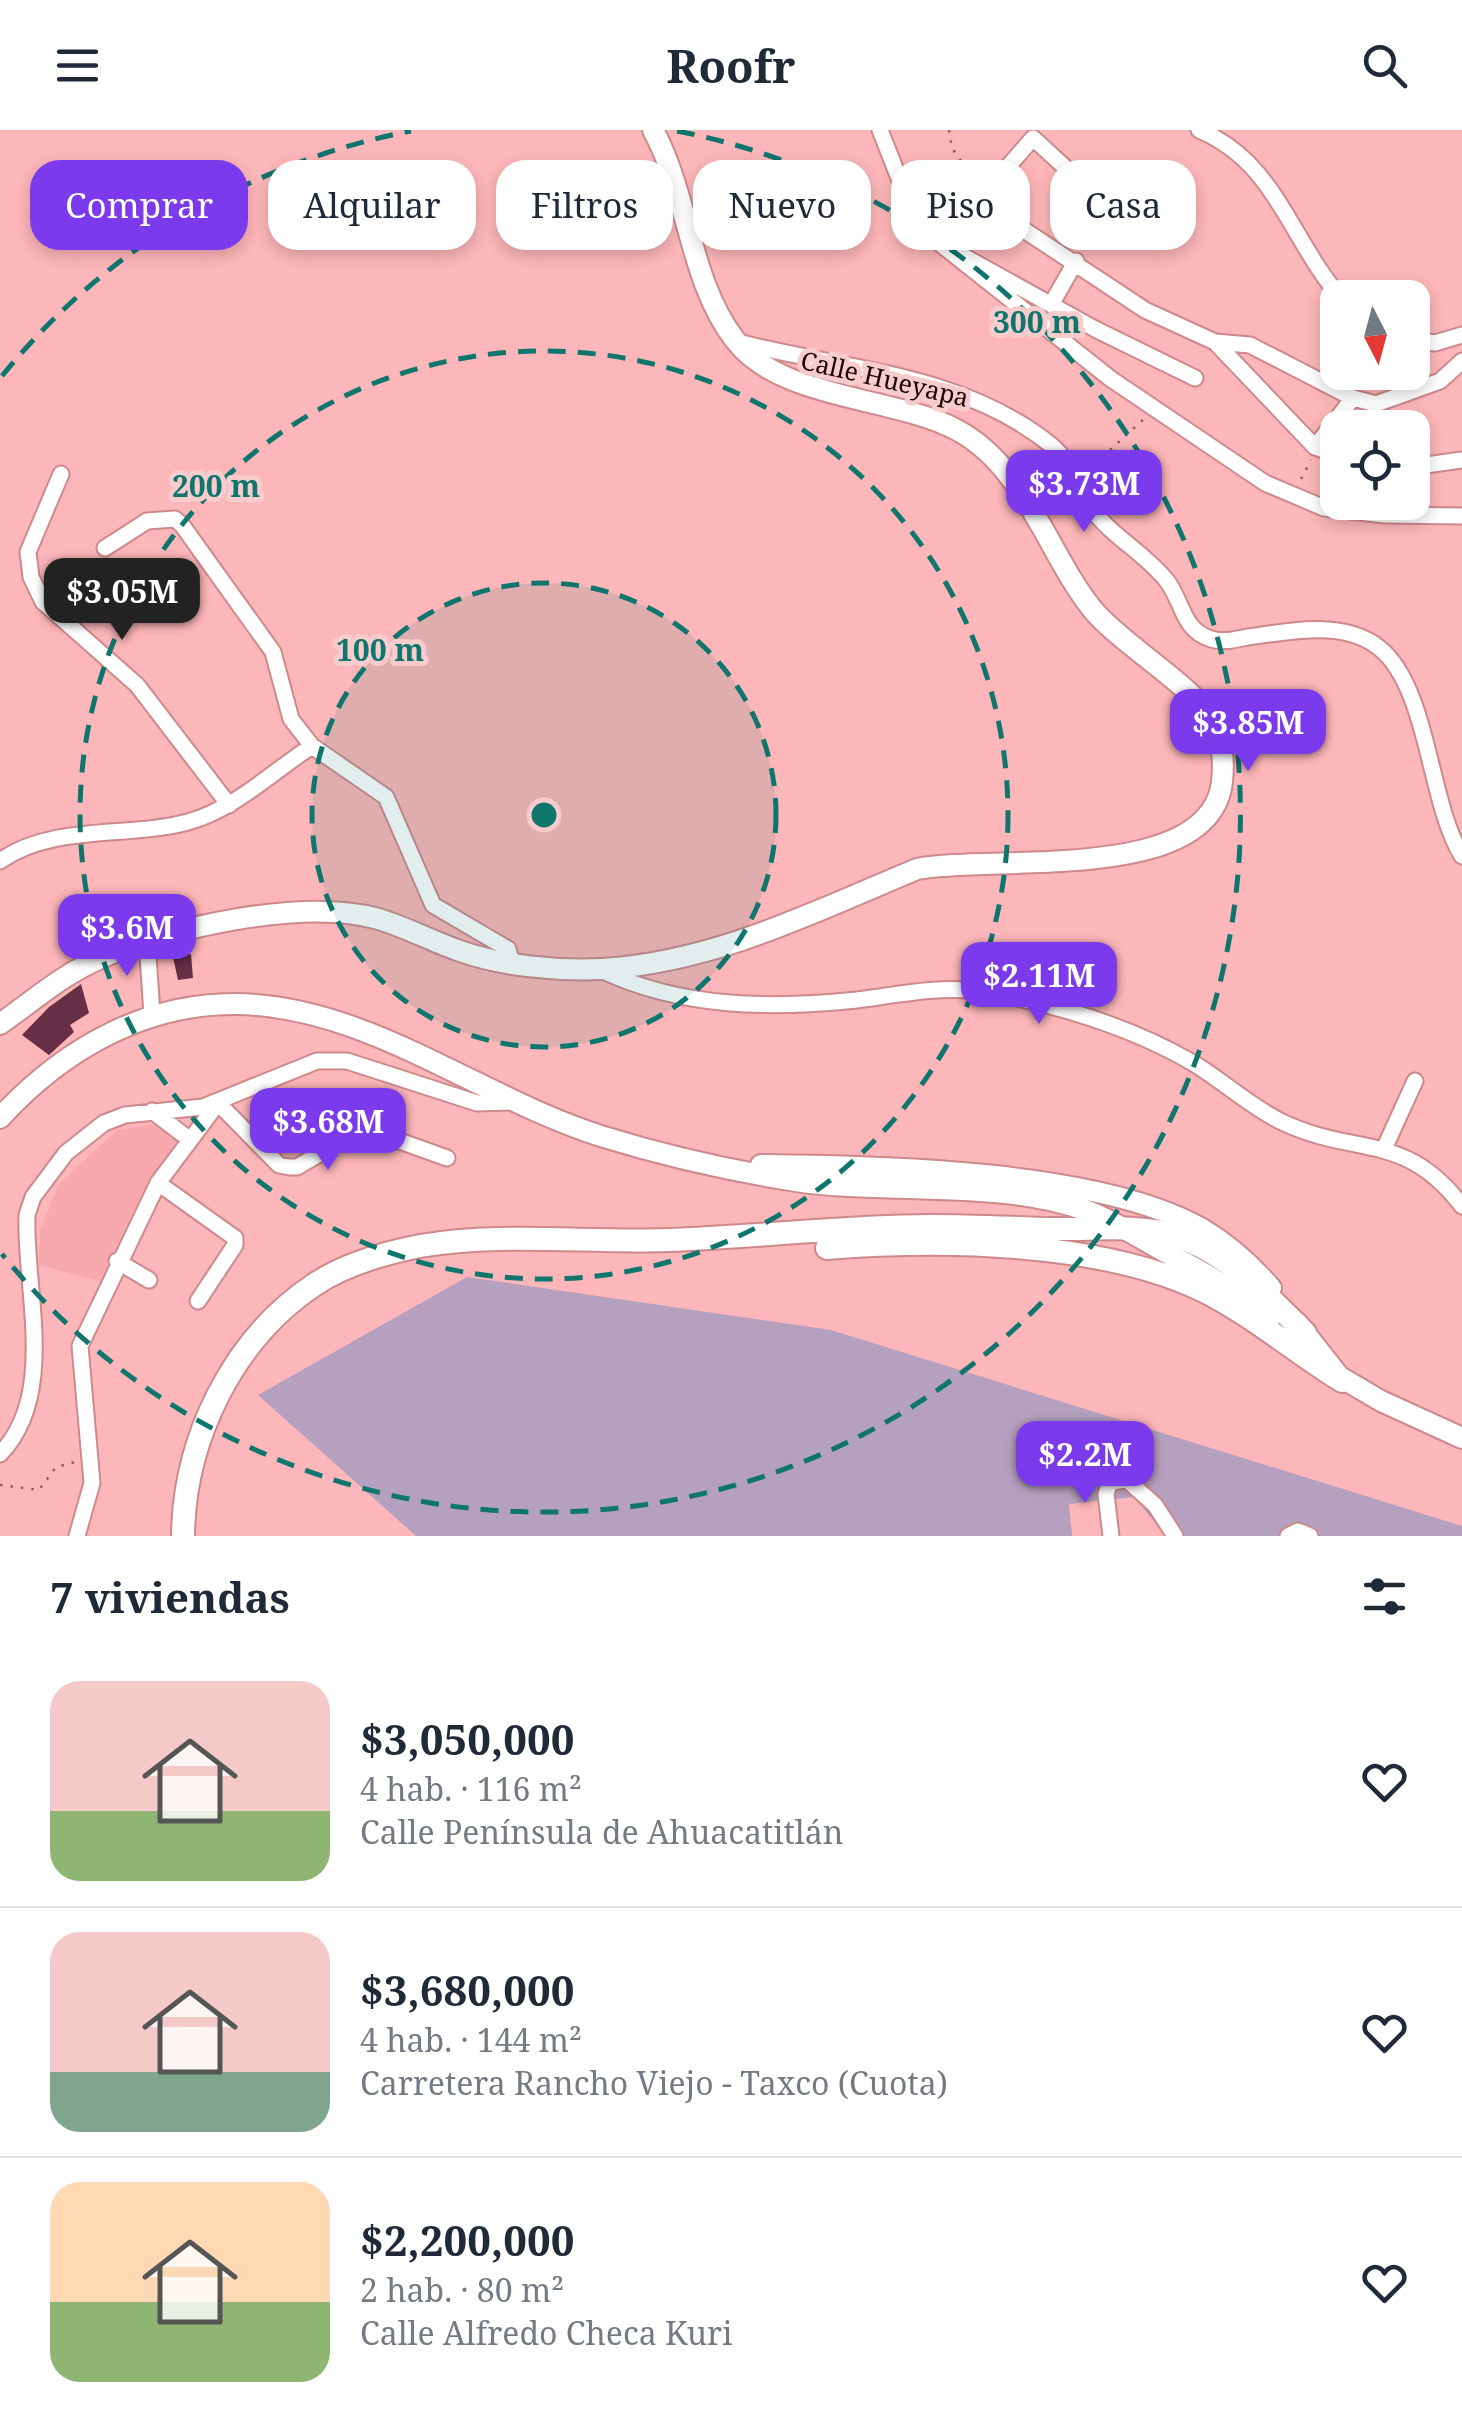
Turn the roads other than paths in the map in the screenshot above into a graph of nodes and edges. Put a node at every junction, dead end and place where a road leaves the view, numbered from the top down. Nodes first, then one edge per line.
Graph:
1 (653, 130) edge
2 (880, 130) edge
3 (1199, 130) edge
4 (1032, 134) edge
5 (892, 160) edge
6 (1059, 160) edge
7 (948, 250) edge
8 (953, 250) edge
9 (1076, 261) junction
10 (1326, 280) edge
11 (1052, 303) junction
12 (1462, 336) edge
13 (736, 342) junction
14 (1216, 342) junction
15 (1430, 342) edge
16 (1462, 362) edge
17 (1195, 378) dead end
18 (1353, 398) junction
19 (1376, 404) junction
20 (1374, 410) edge
21 (1315, 447) junction
22 (1320, 449) edge
23 (1462, 460) edge
24 (1430, 464) edge
25 (61, 474) dead end
26 (1462, 516) edge
27 (105, 548) dead end
28 (312, 746) junction
29 (228, 805) junction
30 (1457, 835) edge
31 (1462, 856) edge
32 (0, 861) edge
33 (148, 942) junction
34 (512, 963) junction
35 (600, 969) junction
36 (152, 1014) junction
37 (0, 1024) edge
38 (1415, 1081) dead end
39 (218, 1102) junction
40 (512, 1102) junction
41 (152, 1111) junction
42 (0, 1118) edge
43 (189, 1139) junction
44 (1384, 1149) junction
45 (448, 1158) dead end
46 (718, 1164) junction
47 (158, 1183) junction
48 (1462, 1206) edge
49 (1120, 1229) junction
50 (654, 1241) junction
51 (117, 1261) junction
52 (148, 1280) dead end
53 (198, 1300) dead end
54 (1304, 1333) junction
55 (1342, 1380) junction
56 (1462, 1438) edge
57 (0, 1454) edge
58 (77, 1536) edge
59 (183, 1536) edge
60 (1111, 1536) edge
61 (1175, 1536) edge
62 (1288, 1536) edge
63 (1310, 1536) edge

1 - 13 main road
2 - 5 street
3 - 10 street
4 - 6 street
4 - 9 street
7 - 26 street
8 - 11 street
9 - 11 street
9 - 14 street
11 - 17 street
12 - 15 street
13 - 30 street, Calle Hueyapa
13 - 35 main road
14 - 18 street
14 - 21 street
16 - 19 street
18 - 19 street
18 - 21 street
19 - 20 street
21 - 22 street
23 - 24 street
25 - 29 street
27 - 28 street
28 - 29 street
28 - 34 street
29 - 32 street
30 - 31 street, Calle Hueyapa
33 - 34 main road
33 - 36 street
33 - 37 main road
34 - 35 main road
35 - 44 street
36 - 40 main road
36 - 42 main road
38 - 44 street
39 - 40 street
39 - 41 street
39 - 43 street
39 - 45 street
40 - 46 main road
41 - 43 street
41 - 57 street
43 - 47 street
44 - 48 street
46 - 49 main road
46 - 54 main road
47 - 51 street
47 - 53 street
49 - 50 highway
49 - 54 highway
49 - 55 main road
50 - 55 highway
50 - 59 highway
51 - 52 street
51 - 58 street
54 - 55 main road
55 - 56 main road
60 - 61 street
62 - 63 street

